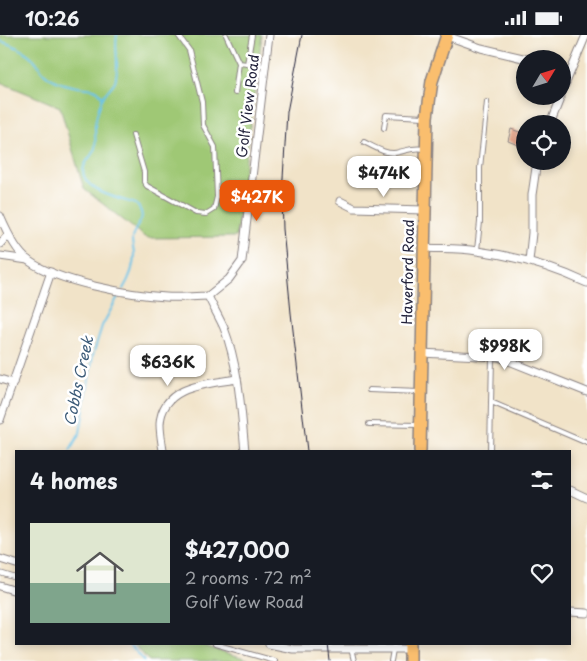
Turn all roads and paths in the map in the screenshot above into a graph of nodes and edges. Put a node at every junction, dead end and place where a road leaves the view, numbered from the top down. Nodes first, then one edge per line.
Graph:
1 (178, 35) edge
2 (226, 35) edge
3 (252, 35) edge
4 (269, 35) edge
5 (447, 35) edge
6 (586, 35) edge
7 (516, 56) edge
8 (239, 63) junction
9 (247, 64) junction
10 (265, 66) junction
11 (571, 69) edge
12 (236, 93) dead end
13 (487, 102) dead end
14 (427, 117) junction
15 (384, 128) dead end
16 (134, 135) dead end
17 (364, 142) dead end
18 (426, 149) junction
19 (536, 170) edge
20 (340, 201) dead end
21 (424, 210) junction
22 (0, 216) edge
23 (8, 235) junction
24 (0, 244) edge
25 (424, 248) junction
26 (477, 251) junction
27 (0, 256) edge
28 (28, 260) junction
29 (529, 261) junction
30 (51, 272) junction
31 (587, 283) edge
32 (208, 296) junction
33 (421, 353) junction
34 (492, 357) junction
35 (0, 379) edge
36 (237, 379) junction
37 (13, 383) junction
38 (369, 390) dead end
39 (421, 392) junction
40 (587, 392) edge
41 (491, 402) junction
42 (0, 420) edge
43 (369, 424) dead end
44 (420, 425) junction
45 (587, 443) edge
46 (163, 450) edge
47 (245, 450) edge
48 (420, 450) edge
49 (490, 450) edge
50 (571, 490) edge
51 (587, 498) edge
52 (0, 559) edge
53 (15, 564) edge
54 (0, 573) edge
55 (15, 578) edge
56 (0, 586) edge
57 (15, 591) edge
58 (571, 612) edge
59 (587, 613) edge
60 (219, 645) edge
61 (274, 645) edge
62 (362, 646) edge
63 (378, 646) edge
64 (394, 646) edge
65 (410, 646) edge
66 (349, 647) edge
67 (275, 661) edge
68 (354, 661) edge
69 (391, 661) edge
70 (410, 661) edge

1 - 16 lane
2 - 8 lane
3 - 9 lane
4 - 10 street, Golf View Road
5 - 7 street
5 - 14 main road, Haverford Road
6 - 11 street
8 - 9 lane
8 - 12 lane
9 - 10 lane
10 - 32 street, Golf View Road
13 - 26 lane
14 - 15 lane
14 - 18 main road, Haverford Road
17 - 18 lane
18 - 21 main road, Haverford Road
19 - 29 street
20 - 21 street
21 - 25 main road, Haverford Road
22 - 23 street
23 - 24 street
23 - 28 street
25 - 26 street
25 - 33 main road, Haverford Road
26 - 29 street
27 - 28 street
28 - 30 street
29 - 31 street
30 - 32 street
30 - 37 street
32 - 36 street
33 - 34 street
33 - 39 main road, Haverford Road
34 - 40 street
34 - 41 lane
35 - 37 street
36 - 46 street
36 - 47 street
37 - 42 street
38 - 39 lane
39 - 44 main road, Haverford Road
41 - 45 lane
41 - 49 lane
43 - 44 lane
44 - 48 main road, Haverford Road
50 - 51 street
52 - 53 street
54 - 55 lane
56 - 57 street
58 - 59 street
60 - 67 lane
61 - 66 street
62 - 63 street
62 - 66 street
63 - 64 street
64 - 65 street
64 - 69 lane
65 - 70 main road
66 - 68 lane

